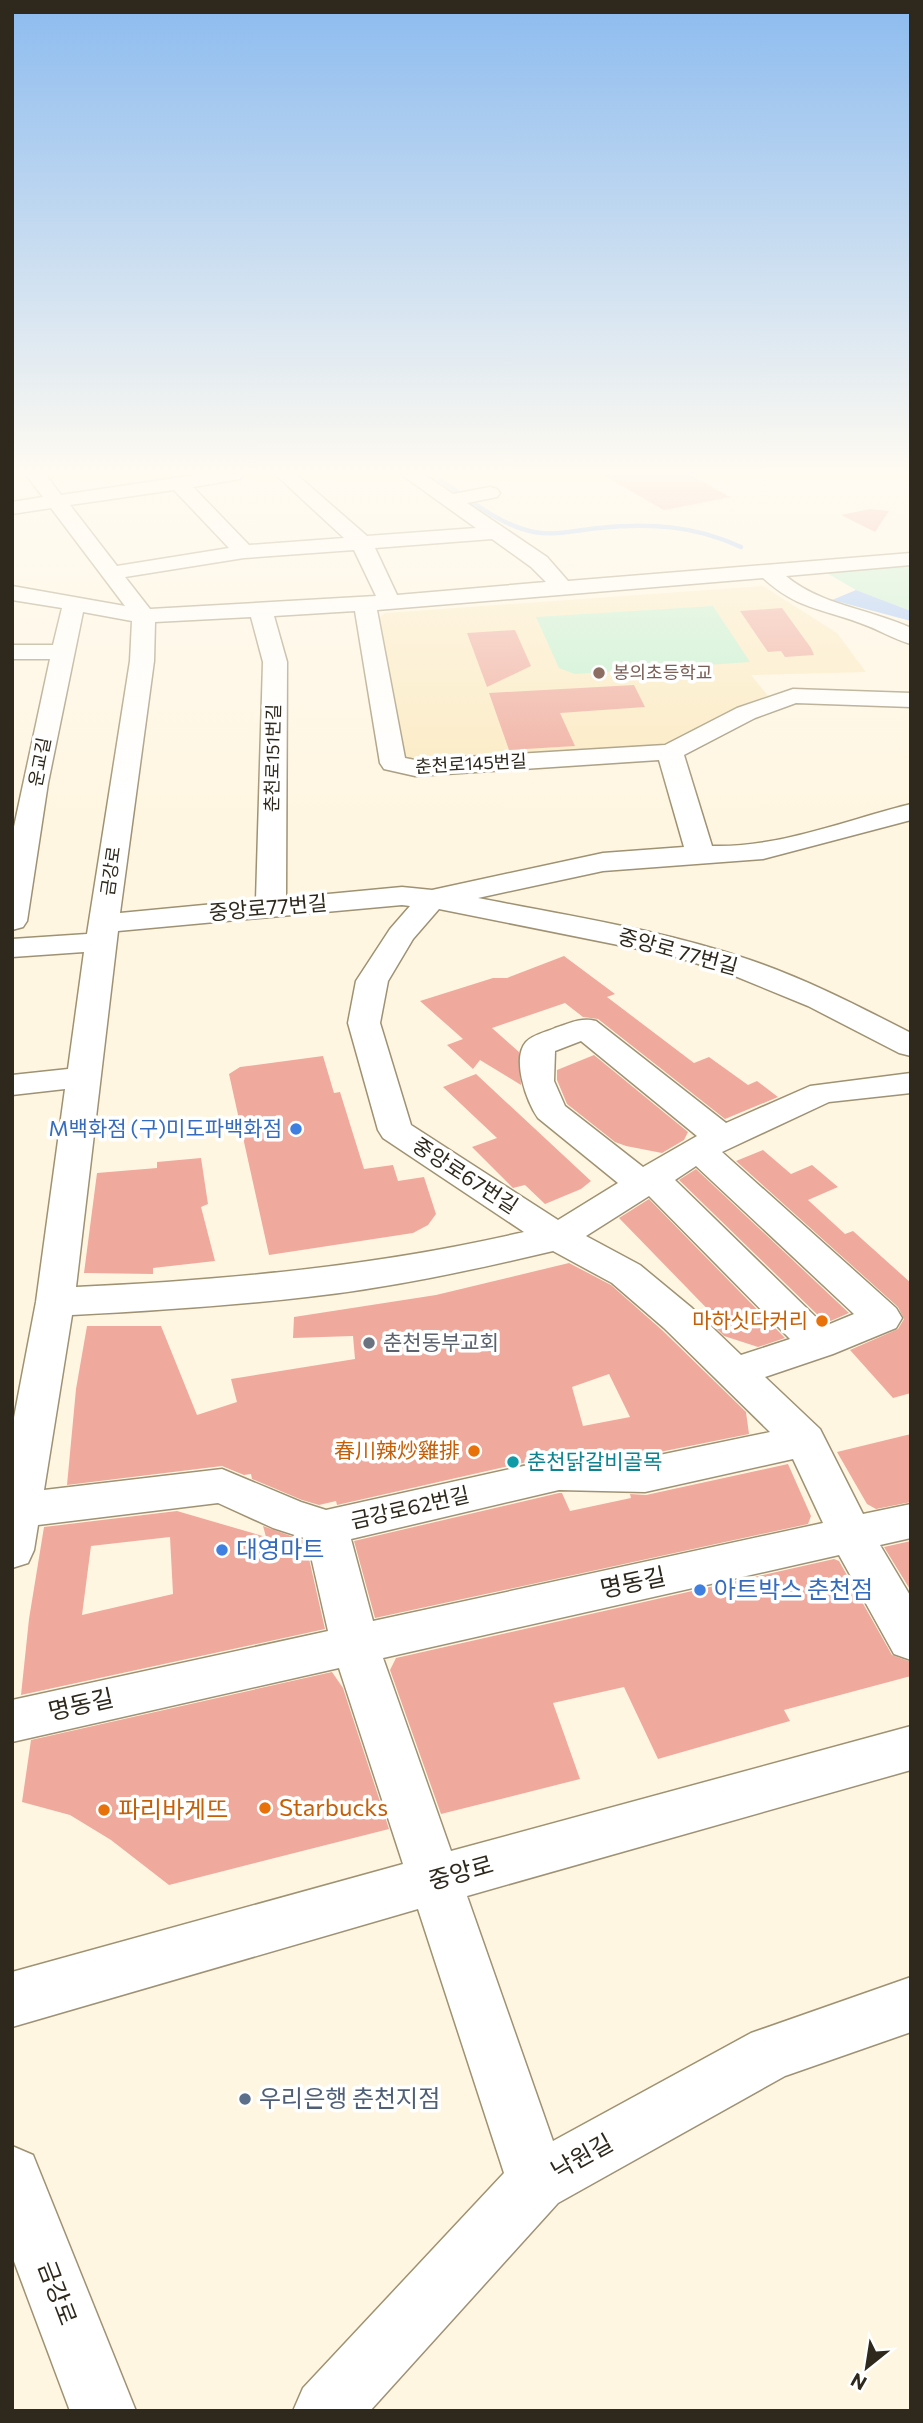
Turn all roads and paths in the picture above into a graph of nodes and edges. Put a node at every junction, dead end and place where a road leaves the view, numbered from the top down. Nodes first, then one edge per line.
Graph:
1 (123, 588) edge
2 (379, 588) edge
3 (563, 588) edge
4 (785, 588) edge
5 (12, 593) edge
6 (378, 603) junction
7 (74, 604) junction
8 (251, 612) junction
9 (144, 616) junction
10 (911, 636) edge
11 (12, 652) edge
12 (62, 652) junction
13 (142, 661) junction
14 (911, 700) edge
15 (670, 752) junction
16 (911, 812) edge
17 (700, 854) junction
18 (432, 899) junction
19 (271, 907) junction
20 (12, 921) edge
21 (102, 932) junction
22 (12, 948) edge
23 (911, 1046) edge
24 (84, 1077) junction
25 (911, 1083) edge
26 (12, 1085) edge
27 (710, 1144) junction
28 (648, 1182) junction
29 (558, 1237) junction
30 (55, 1302) junction
31 (819, 1344) junction
32 (735, 1372) junction
33 (805, 1440) junction
34 (911, 1521) edge
35 (326, 1527) junction
36 (15, 1530) edge
37 (851, 1535) junction
38 (911, 1640) edge
39 (355, 1644) junction
40 (12, 1721) edge
41 (911, 1748) edge
42 (434, 1881) junction
43 (12, 2000) edge
44 (911, 2004) edge
45 (12, 2176) edge
46 (537, 2182) junction
47 (26, 2239) edge
48 (103, 2411) edge
49 (326, 2411) edge

1 - 9 street
2 - 6 street
3 - 6 street
4 - 10 street
5 - 7 street
6 - 8 street
6 - 15 street, 춘천로145번길
7 - 9 street
7 - 12 street, 운교길
8 - 9 street
8 - 13 street
8 - 19 street, 춘천로151번길
9 - 13 street, 금강로
11 - 12 street
12 - 20 street, 운교길
13 - 21 street, 금강로
14 - 15 street
15 - 17 street
16 - 17 street
17 - 18 street
18 - 19 street, 중앙로77번길
18 - 23 street, 중앙로 77번길
18 - 29 street, 중앙로67번길
19 - 21 street, 중앙로77번길
21 - 22 street
21 - 24 street, 금강로
24 - 26 street
24 - 30 street, 금강로
25 - 27 street
27 - 28 street
27 - 28 street
27 - 31 street
28 - 29 street
28 - 31 street
29 - 30 street
29 - 32 street, 중앙로67번길
30 - 36 street, 금강로
31 - 32 street
32 - 33 street, 중앙로67번길
33 - 35 street, 금강로62번길
33 - 37 street, 중앙로67번길
34 - 37 street, 명동길
35 - 36 street, 금강로62번길
35 - 39 street
37 - 38 street, 중앙로67번길
37 - 39 street, 명동길
39 - 40 street, 명동길
39 - 42 street
41 - 42 street, 중앙로
42 - 43 street, 중앙로
42 - 46 street
44 - 46 street, 낙원길
45 - 47 street, 금강로
46 - 49 street, 낙원길
47 - 48 street, 금강로

